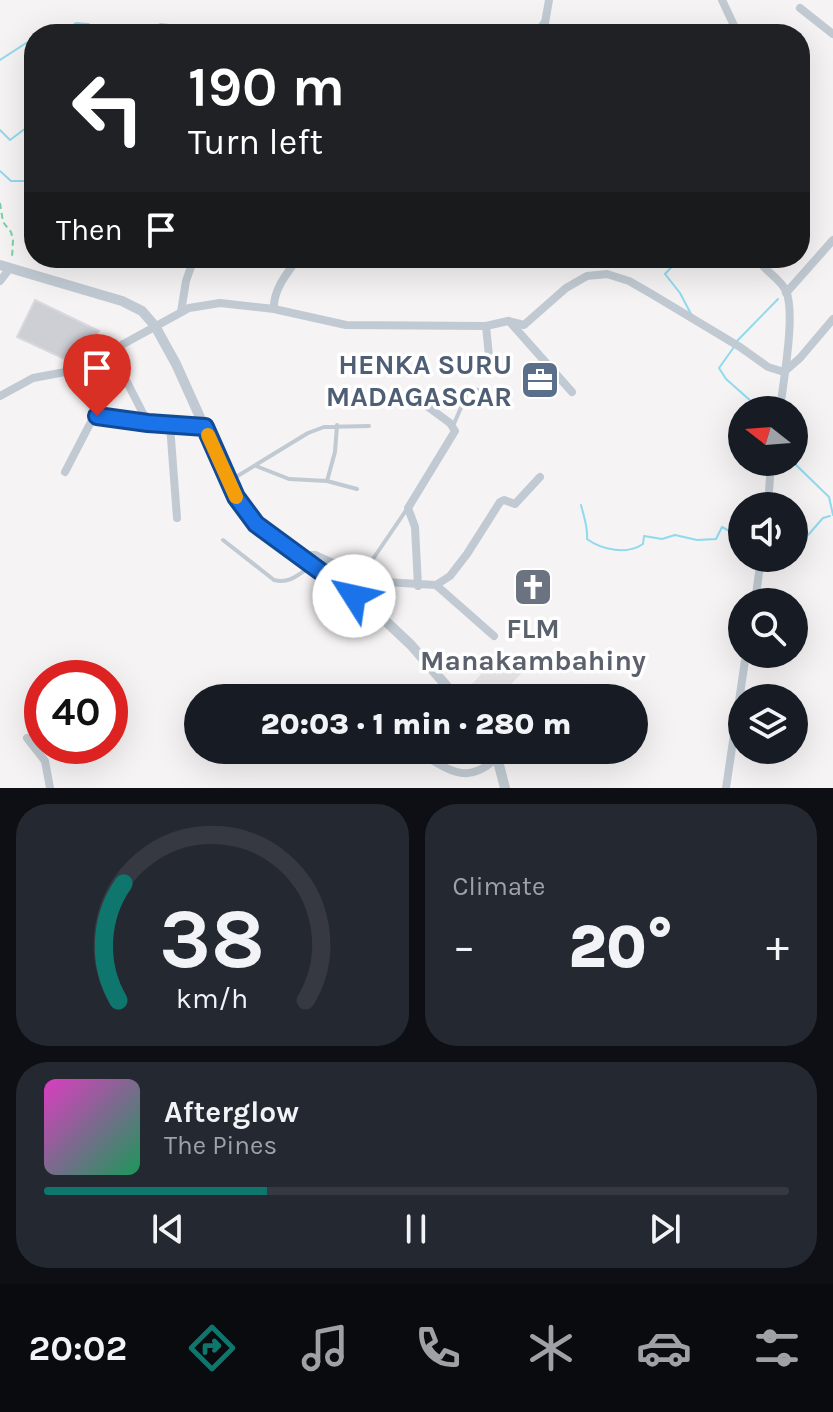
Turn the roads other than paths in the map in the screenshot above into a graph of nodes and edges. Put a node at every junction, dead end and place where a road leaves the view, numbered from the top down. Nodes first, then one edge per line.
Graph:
1 (549, 0) edge
2 (722, 0) edge
3 (800, 8) dead end
4 (545, 24) edge
5 (733, 24) edge
6 (833, 34) edge
7 (833, 240) edge
8 (810, 266) edge
9 (7, 267) edge
10 (191, 268) edge
11 (291, 268) edge
12 (764, 268) edge
13 (808, 268) edge
14 (0, 281) edge
15 (786, 293) junction
16 (274, 309) junction
17 (181, 312) junction
18 (833, 319) edge
19 (508, 321) junction
20 (155, 326) junction
21 (486, 326) junction
22 (110, 349) junction
23 (490, 366) dead end
24 (784, 372) junction
25 (572, 392) dead end
26 (0, 396) edge
27 (781, 396) edge
28 (424, 404) dead end
29 (502, 405) dead end
30 (148, 423) junction
31 (170, 425) junction
32 (337, 425) junction
33 (369, 426) dead end
34 (453, 426) junction
35 (205, 427) junction
36 (256, 466) junction
37 (65, 472) dead end
38 (540, 477) dead end
39 (229, 481) junction
40 (327, 481) junction
41 (357, 489) dead end
42 (408, 508) junction
43 (177, 518) dead end
44 (223, 540) dead end
45 (297, 555) junction
46 (373, 559) dead end
47 (312, 566) junction
48 (436, 585) junction
49 (418, 586) junction
50 (494, 636) dead end
51 (744, 668) edge
52 (445, 684) edge
53 (46, 764) edge
54 (443, 764) edge
55 (488, 764) edge
56 (499, 764) edge
57 (50, 788) edge
58 (505, 788) edge
59 (726, 788) edge

1 - 4 street
2 - 5 street
3 - 6 street
7 - 8 street
9 - 14 street
9 - 20 street
10 - 17 street
11 - 16 street
12 - 15 street
13 - 15 street
15 - 24 street
16 - 17 street
16 - 21 street
17 - 20 street
18 - 24 street
19 - 21 street
19 - 24 street
19 - 25 street
20 - 22 street
20 - 35 street
21 - 23 street
22 - 26 street
22 - 30 street
24 - 27 street
28 - 34 street
29 - 34 lane
30 - 31 street
30 - 37 street
31 - 35 street
31 - 43 street
32 - 33 lane
32 - 36 lane
32 - 40 lane
34 - 42 street
35 - 39 street
36 - 39 lane
36 - 40 lane
38 - 48 street
39 - 45 street
40 - 41 lane
42 - 46 lane
42 - 49 street
44 - 47 lane
45 - 47 street
45 - 49 street
47 - 52 street
48 - 49 street
48 - 50 street
51 - 59 street
53 - 57 street
54 - 55 street
56 - 58 street

